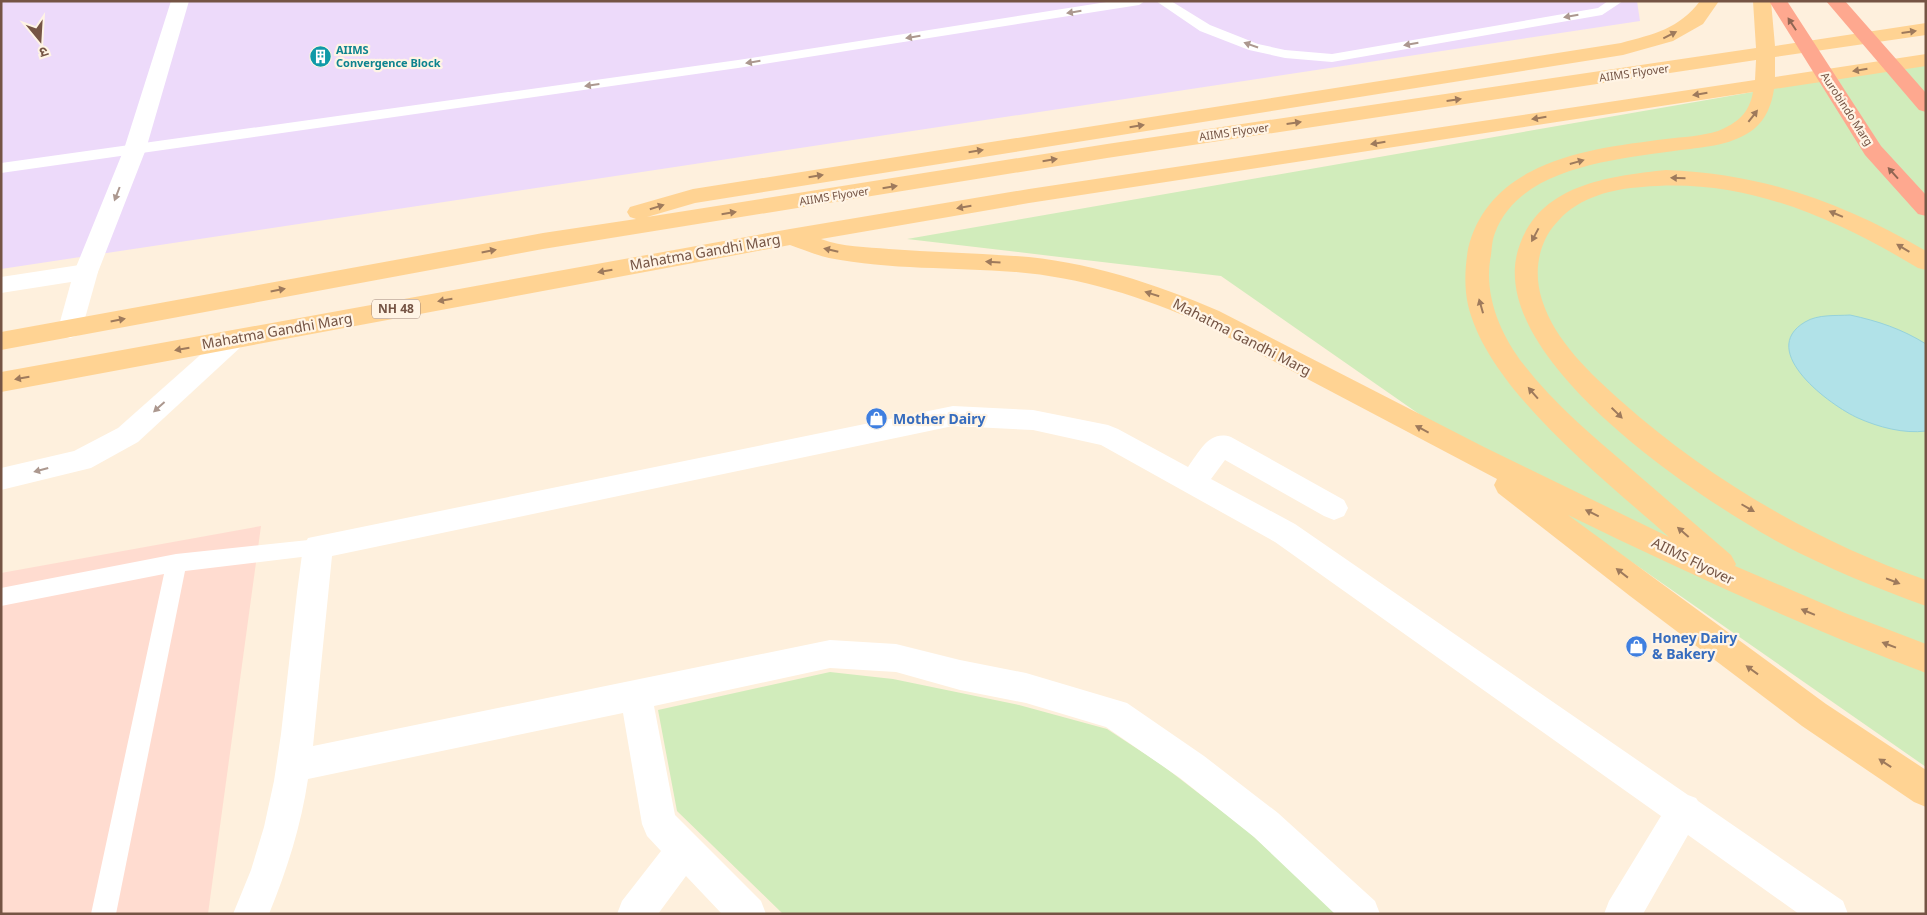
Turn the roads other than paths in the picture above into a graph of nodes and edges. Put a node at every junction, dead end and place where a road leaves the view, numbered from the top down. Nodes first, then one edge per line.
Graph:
1 (180, 1) edge
2 (1139, 1) edge
3 (1162, 1) edge
4 (1617, 1) edge
5 (1710, 1) edge
6 (1762, 1) edge
7 (1778, 1) edge
8 (1835, 1) edge
9 (1926, 30) edge
10 (1926, 60) edge
11 (1926, 106) edge
12 (135, 149) junction
13 (1, 168) edge
14 (1926, 209) edge
15 (790, 237) junction
16 (543, 241) junction
17 (1926, 262) edge
18 (86, 272) junction
19 (1, 285) edge
20 (70, 329) junction
21 (234, 339) junction
22 (1, 341) edge
23 (1, 382) edge
24 (1465, 452) junction
25 (1, 479) edge
26 (1192, 482) junction
27 (1334, 508) dead end
28 (318, 546) junction
29 (176, 563) junction
30 (1746, 587) junction
31 (1926, 593) edge
32 (1, 597) edge
33 (1926, 659) edge
34 (636, 694) junction
35 (294, 764) junction
36 (1926, 790) edge
37 (1684, 810) junction
38 (684, 849) junction
39 (103, 914) edge
40 (251, 914) edge
41 (635, 914) edge
42 (748, 914) edge
43 (1362, 914) edge
44 (1622, 914) edge
45 (1830, 914) edge

1 - 12 street
2 -> 12 lane
4 -> 3 lane
16 -> 5 main road
30 -> 6 main road
14 -> 7 highway, Aurobindo Marg
8 - 11 highway
16 -> 9 main road, AIIMS Flyover
10 -> 15 main road
12 - 13 lane
12 -> 18 street
15 -> 21 main road, Mahatma Gandhi Marg / NH 48
24 -> 15 main road, Mahatma Gandhi Marg
20 -> 16 main road
17 -> 31 main road
18 - 19 street
18 - 20 street
20 - 22 main road
21 -> 23 main road, Mahatma Gandhi Marg / NH 48
21 -> 25 street
30 -> 24 main road, AIIMS Flyover
36 -> 24 main road
26 - 27 street
26 - 28 street
26 - 37 street
28 - 29 lane
28 - 35 street
29 - 32 lane
29 - 39 lane
33 -> 30 main road, AIIMS Flyover
34 - 35 street
34 - 38 street
34 - 43 street
35 - 40 street
37 - 44 street
37 - 45 street
38 - 41 street
38 - 42 street

